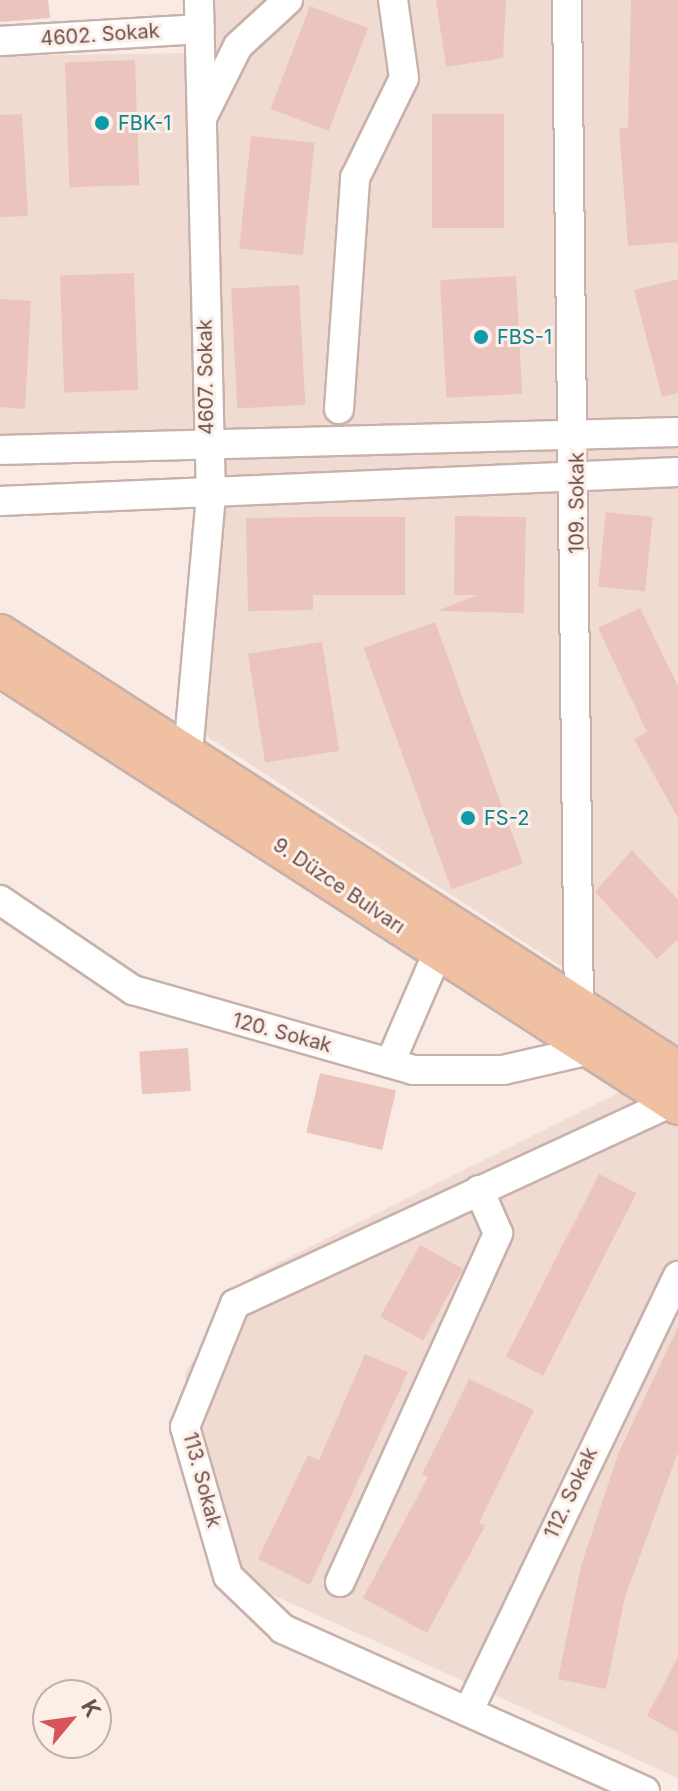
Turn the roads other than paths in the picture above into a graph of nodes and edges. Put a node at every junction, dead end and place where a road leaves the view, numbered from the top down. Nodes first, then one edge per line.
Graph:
1 (199, 0) edge
2 (288, 0) edge
3 (393, 0) edge
4 (567, 0) edge
5 (200, 29) junction
6 (0, 41) edge
7 (201, 118) junction
8 (339, 409) dead end
9 (678, 432) edge
10 (576, 434) junction
11 (207, 448) junction
12 (0, 450) edge
13 (577, 472) junction
14 (678, 472) edge
15 (211, 496) junction
16 (0, 501) edge
17 (0, 633) edge
18 (0, 668) edge
19 (188, 753) junction
20 (0, 900) edge
21 (438, 952) junction
22 (579, 1007) junction
23 (590, 1050) junction
24 (390, 1063) junction
25 (676, 1092) edge
26 (479, 1190) junction
27 (678, 1276) edge
28 (340, 1582) dead end
29 (468, 1712) junction
30 (645, 1791) edge

1 - 5 street, 4607. Sokak
2 - 7 street
3 - 8 street
4 - 10 street, 109. Sokak
5 - 6 street, 4602. Sokak
5 - 7 street, 4607. Sokak
7 - 11 street, 4607. Sokak
9 - 10 street
10 - 11 street
10 - 13 street, 109. Sokak
11 - 12 street
11 - 15 street, 4607. Sokak
13 - 14 street
13 - 15 street
13 - 22 street, 109. Sokak
15 - 16 street
15 - 19 street, 4607. Sokak
17 - 19 main road, 9. Düzce Bulvarı
18 - 21 main road, 9. Düzce Bulvarı
19 - 22 main road, 9. Düzce Bulvarı
20 - 24 street, 120. Sokak
21 - 23 main road, 9. Düzce Bulvarı
21 - 24 street
22 - 25 main road, 9. Düzce Bulvarı
23 - 24 street, 120. Sokak
23 - 25 main road, 9. Düzce Bulvarı
25 - 26 street, 113. Sokak
26 - 28 street
26 - 29 street, 113. Sokak
27 - 29 street, 112. Sokak
29 - 30 street, 113. Sokak

